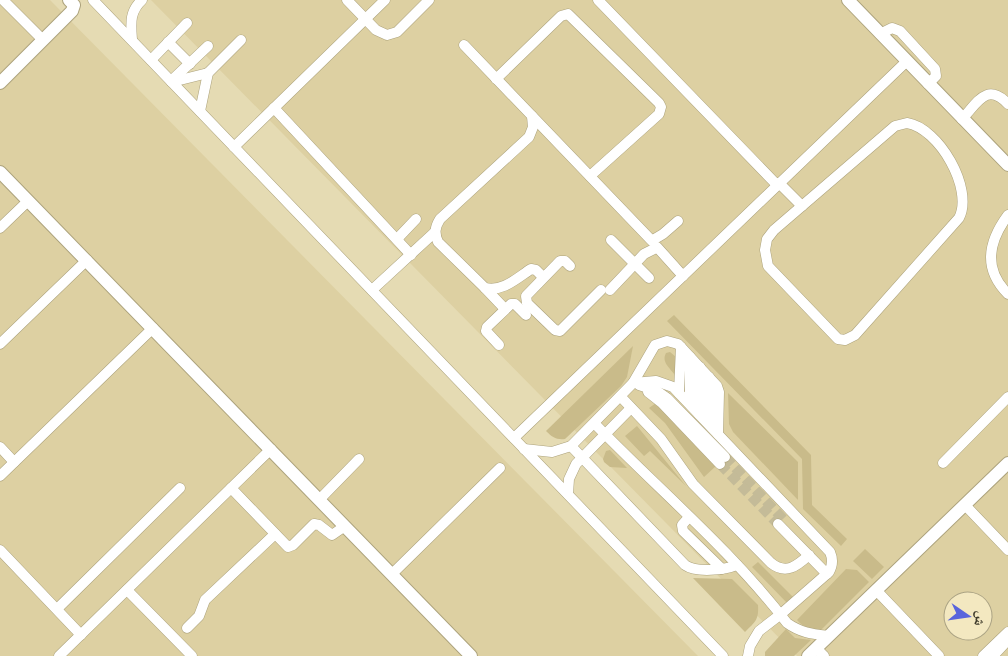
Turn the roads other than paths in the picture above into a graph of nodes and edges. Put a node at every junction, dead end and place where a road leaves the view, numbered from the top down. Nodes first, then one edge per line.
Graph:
1 (3, 0) edge
2 (69, 0) edge
3 (93, 0) edge
4 (347, 0) edge
5 (385, 0) edge
6 (429, 0) edge
7 (598, 0) edge
8 (848, 0) edge
9 (137, 2) edge
10 (365, 19) junction
11 (187, 23) dead end
12 (880, 34) junction
13 (43, 40) junction
14 (132, 40) junction
15 (241, 40) dead end
16 (168, 42) junction
17 (464, 45) dead end
18 (208, 46) dead end
19 (151, 60) junction
20 (906, 62) junction
21 (190, 64) junction
22 (208, 73) junction
23 (496, 79) junction
24 (172, 81) junction
25 (0, 83) edge
26 (928, 84) junction
27 (1008, 104) edge
28 (274, 108) junction
29 (200, 111) junction
30 (532, 116) junction
31 (962, 119) junction
32 (528, 137) junction
33 (552, 137) junction
34 (234, 146) junction
35 (1008, 165) edge
36 (0, 172) edge
37 (590, 176) junction
38 (778, 184) junction
39 (28, 201) junction
40 (802, 206) junction
41 (1008, 215) edge
42 (416, 219) dead end
43 (678, 221) dead end
44 (0, 228) edge
45 (435, 232) junction
46 (397, 239) junction
47 (611, 240) dead end
48 (656, 242) junction
49 (411, 255) junction
50 (87, 260) junction
51 (635, 264) junction
52 (570, 266) dead end
53 (683, 276) junction
54 (543, 277) junction
55 (649, 278) dead end
56 (485, 288) junction
57 (372, 290) junction
58 (1008, 294) edge
59 (505, 309) junction
60 (526, 315) dead end
61 (153, 328) junction
62 (0, 344) edge
63 (499, 345) dead end
64 (698, 365) junction
65 (634, 383) junction
66 (621, 397) junction
67 (1006, 404) edge
68 (631, 408) junction
69 (699, 414) junction
70 (595, 424) junction
71 (604, 434) junction
72 (514, 438) junction
73 (571, 446) junction
74 (0, 447) edge
75 (271, 449) junction
76 (524, 449) junction
77 (582, 457) junction
78 (359, 459) dead end
79 (722, 461) tunnel mouth
80 (14, 462) junction
81 (943, 463) dead end
82 (1008, 463) edge
83 (500, 468) dead end
84 (0, 476) edge
85 (180, 488) dead end
86 (232, 488) junction
87 (568, 494) junction
88 (320, 500) junction
89 (965, 505) junction
90 (689, 517) junction
91 (345, 526) junction
92 (275, 534) junction
93 (0, 550) edge
94 (1008, 550) edge
95 (809, 556) junction
96 (737, 565) junction
97 (722, 569) junction
98 (829, 571) junction
99 (392, 574) junction
100 (127, 590) junction
101 (876, 590) junction
102 (57, 609) junction
103 (781, 614) junction
104 (187, 628) dead end
105 (1008, 632) edge
106 (81, 635) junction
107 (829, 636) junction
108 (1008, 641) edge
109 (816, 653) edge
110 (59, 656) edge
111 (192, 656) edge
112 (471, 656) edge
113 (723, 656) edge
114 (748, 656) edge
115 (939, 656) edge
116 (983, 656) edge
117 (993, 656) edge

1 - 13 street
2 - 13 main road
3 - 14 street
4 - 10 street
5 - 10 street
6 - 10 street
7 - 38 street
8 - 12 main road
9 - 14 street
10 - 28 street
11 - 16 street
12 - 20 main road
12 - 26 street
13 - 25 main road
14 - 19 street
15 - 22 street
16 - 19 street
16 - 21 street
17 - 23 street
18 - 21 street
19 - 24 street
20 - 26 main road
20 - 38 street
21 - 24 street
22 - 24 street
22 - 29 street
23 - 30 street
23 - 37 street
24 - 29 street
26 - 31 main road
27 - 31 street
28 - 34 street
28 - 46 street
29 - 34 street
30 - 32 street
30 - 33 street
31 - 35 main road
32 - 33 street
32 - 45 street
33 - 37 street
34 - 57 street
36 - 39 main road
37 - 48 street
38 - 40 street
38 - 53 street
39 - 44 street
39 - 50 main road
40 - 40 street
41 - 58 street
42 - 46 street
43 - 48 street
45 - 49 street
45 - 56 street
46 - 49 street
47 - 51 street
48 - 51 street
48 - 53 street
49 - 57 street
50 - 61 main road
50 - 62 street
51 - 54 street
51 - 55 street
52 - 54 street
53 - 72 street
54 - 56 street
56 - 59 street
57 - 72 street
59 - 60 street
59 - 63 street
61 - 75 main road
61 - 80 street
64 - 65 street
64 - 69 street
64 - 69 street
64 - 69 street
65 - 66 street
65 - 69 street
65 - 79 street
66 - 68 street
66 - 70 street
67 - 81 street
68 - 71 street
68 - 95 street
69 - 98 street
70 - 71 street
70 - 73 street
71 - 77 street
71 - 90 street
72 - 76 street
73 - 76 street
73 - 77 street
74 - 80 street
75 - 86 street
75 - 88 main road
76 - 87 street
77 - 87 street
77 - 97 street
78 - 88 street
80 - 84 street
82 - 89 main road
83 - 99 street
85 - 102 street
86 - 92 street
86 - 100 street
87 - 113 street
88 - 91 main road
89 - 94 street
89 - 101 main road
90 - 96 street
90 - 97 street
91 - 92 street
91 - 99 main road
92 - 104 street
93 - 102 street
95 - 98 street
95 - 98 street
96 - 97 street
96 - 103 street
98 - 103 street
99 - 112 main road
100 - 106 street
100 - 111 street
101 - 107 main road
101 - 115 street
102 - 106 street
103 - 107 street
103 - 114 street
105 - 116 street
106 - 110 street
107 - 109 main road
108 - 117 street

